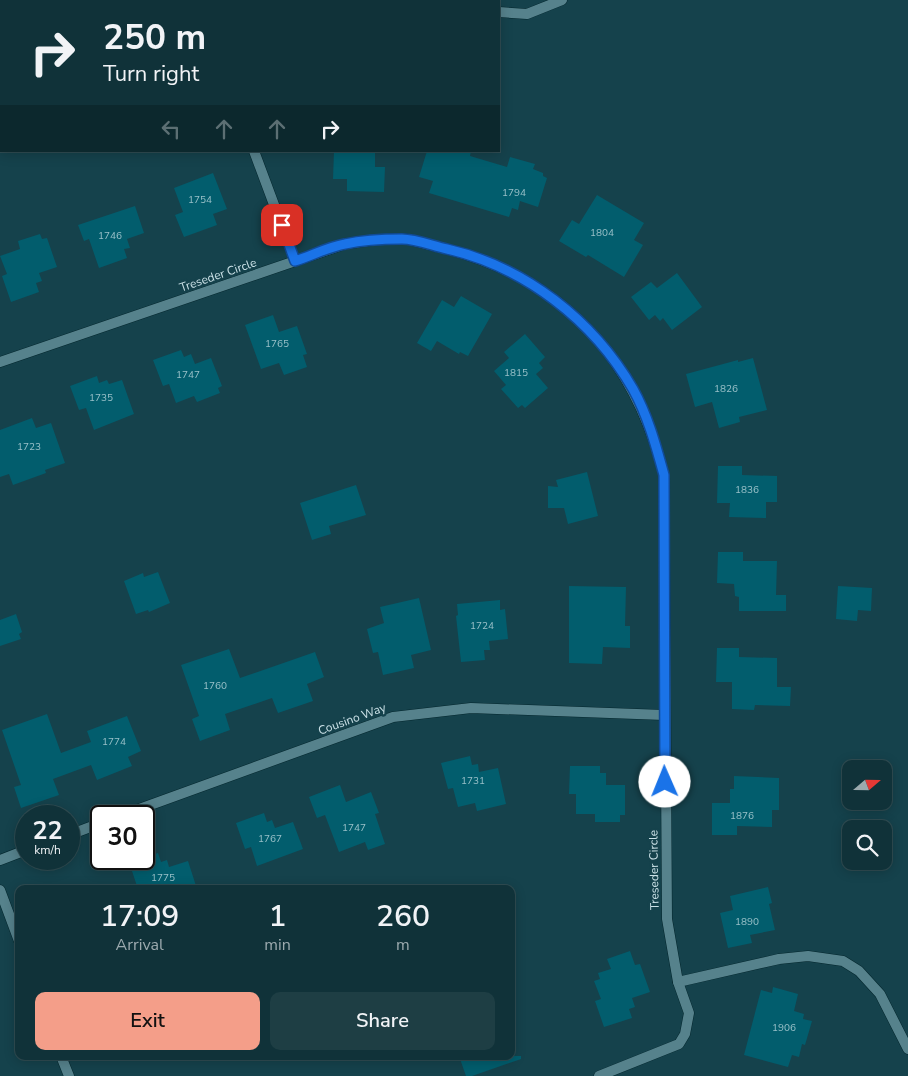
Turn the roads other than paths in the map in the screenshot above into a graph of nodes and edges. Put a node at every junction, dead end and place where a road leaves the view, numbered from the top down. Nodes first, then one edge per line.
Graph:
1 (562, 0) edge
2 (500, 12) edge
3 (254, 152) edge
4 (295, 261) junction
5 (0, 362) edge
6 (664, 715) junction
7 (150, 805) edge
8 (15, 854) edge
9 (0, 860) edge
10 (0, 890) edge
11 (15, 930) edge
12 (678, 982) junction
13 (908, 1049) edge
14 (63, 1060) edge
15 (69, 1076) edge
16 (599, 1076) edge

1 - 2 street
3 - 4 street
4 - 5 street, Treseder Circle
4 - 6 street, Treseder Circle
6 - 7 street, Cousino Way
6 - 12 street, Treseder Circle
8 - 9 street
10 - 11 street
12 - 13 street
12 - 16 street, Treseder Circle
14 - 15 street

